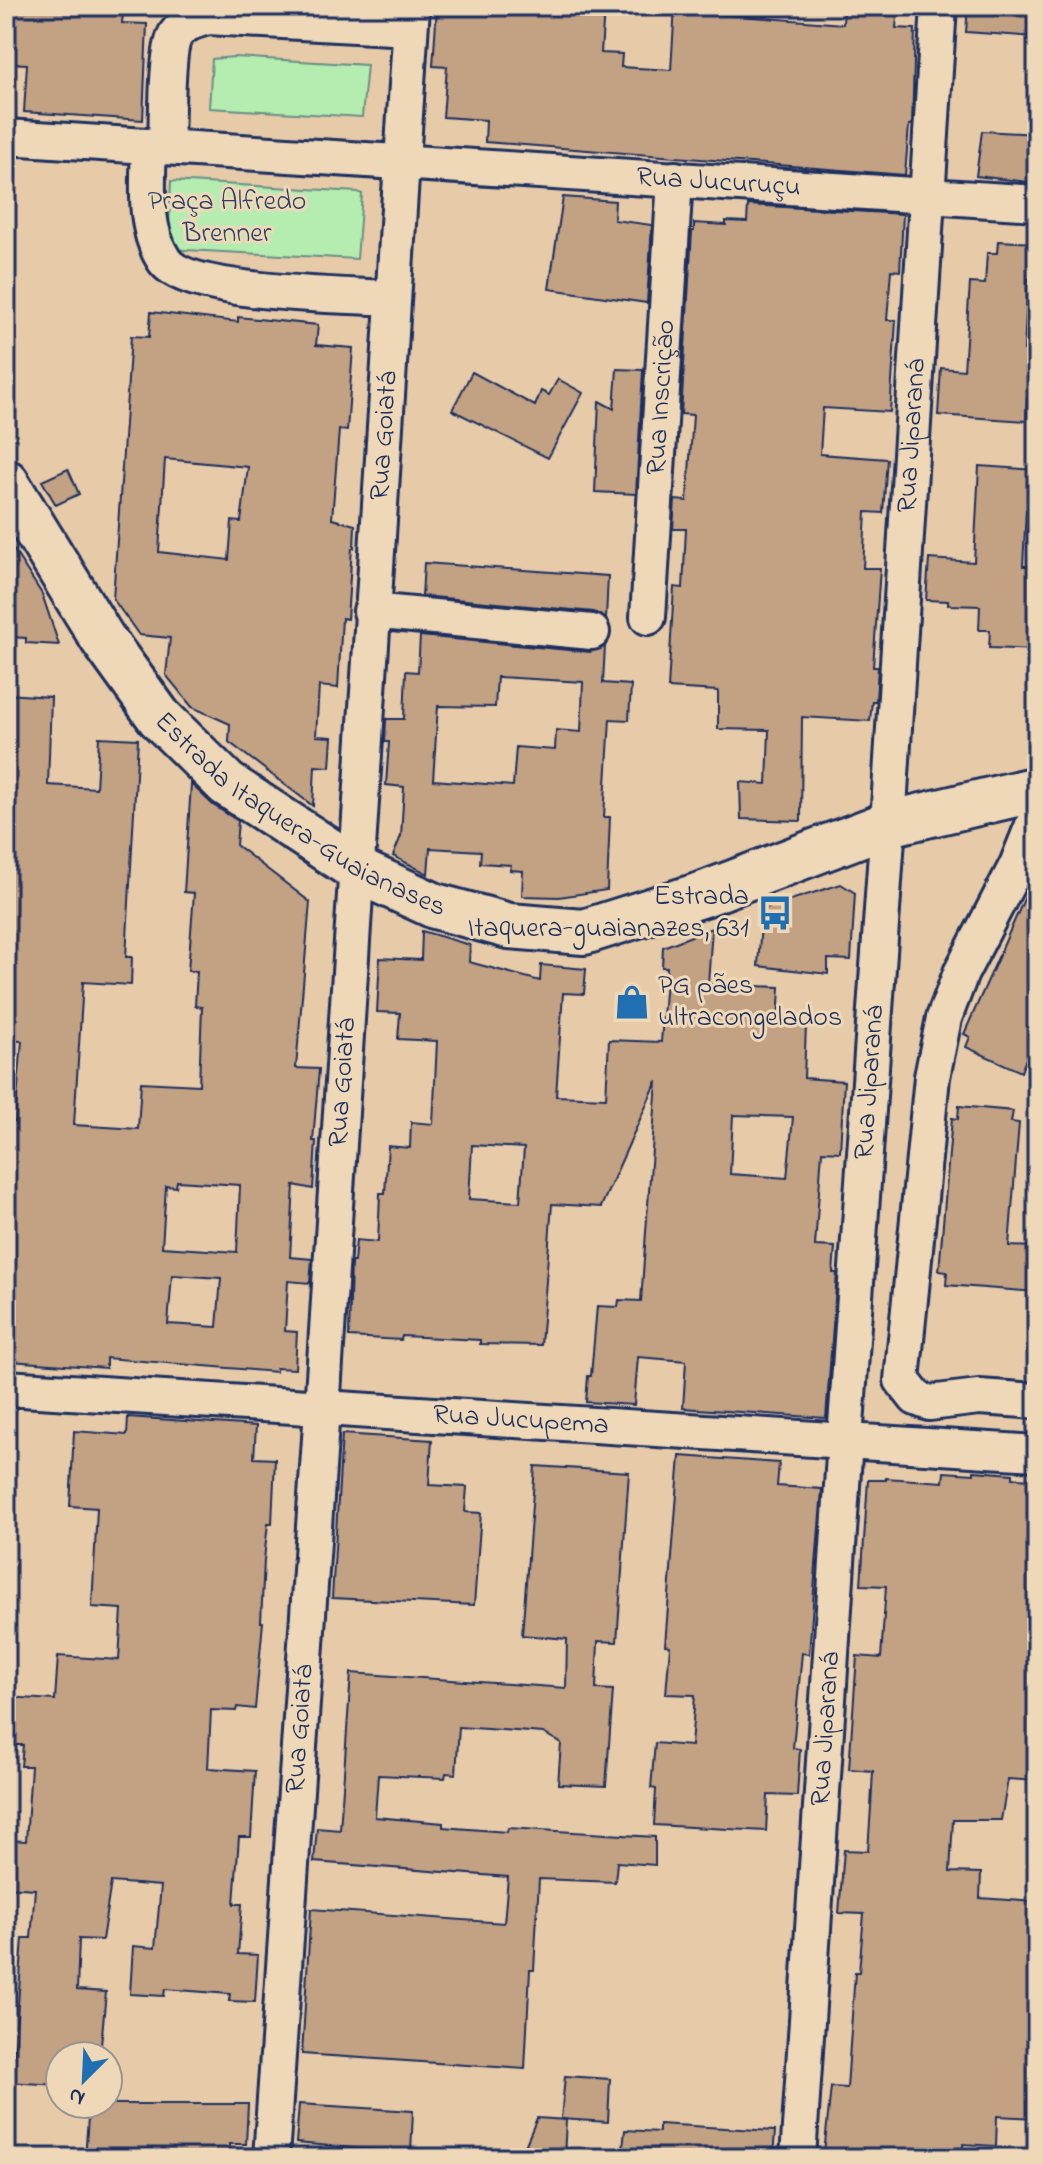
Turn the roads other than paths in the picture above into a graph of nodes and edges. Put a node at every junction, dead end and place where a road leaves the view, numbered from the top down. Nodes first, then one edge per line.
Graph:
1 (939, 6) edge
2 (411, 17) edge
3 (6, 137) edge
4 (158, 146) junction
5 (400, 161) junction
6 (675, 179) junction
7 (926, 195) junction
8 (1037, 203) edge
9 (391, 298) junction
10 (6, 482) edge
11 (371, 611) junction
12 (648, 617) dead end
13 (592, 632) dead end
14 (1037, 789) edge
15 (1037, 815) edge
16 (888, 824) junction
17 (355, 868) junction
18 (6, 1388) edge
19 (1037, 1401) edge
20 (322, 1409) junction
21 (845, 1440) junction
22 (1037, 1453) edge
23 (271, 2158) edge
24 (798, 2158) edge

1 - 7 street, Rua Jiparaná
2 - 4 street
2 - 5 street, Rua Goiatá
3 - 4 street
4 - 5 street
4 - 9 street
5 - 6 street, Rua Jucuruçu
5 - 9 street, Rua Goiatá
6 - 7 street, Rua Jucuruçu
6 - 12 street, Rua Inscrição
7 - 8 street, Rua Jucuruçu
7 - 16 street, Rua Jiparaná
9 - 11 street, Rua Goiatá
10 - 17 main road, Estrada Itaquera-Guaianases
11 - 13 street
11 - 17 street, Rua Goiatá
14 - 16 main road, Estrada Itaquera-Guaianases
15 - 19 street
16 - 17 main road, Estrada Itaquera-Guaianases
16 - 21 street, Rua Jiparaná
17 - 20 street, Rua Goiatá
18 - 20 street, Rua Jucupema
20 - 21 street, Rua Jucupema
20 - 23 street, Rua Goiatá
21 - 22 street, Rua Jucupema
21 - 24 street, Rua Jiparaná

